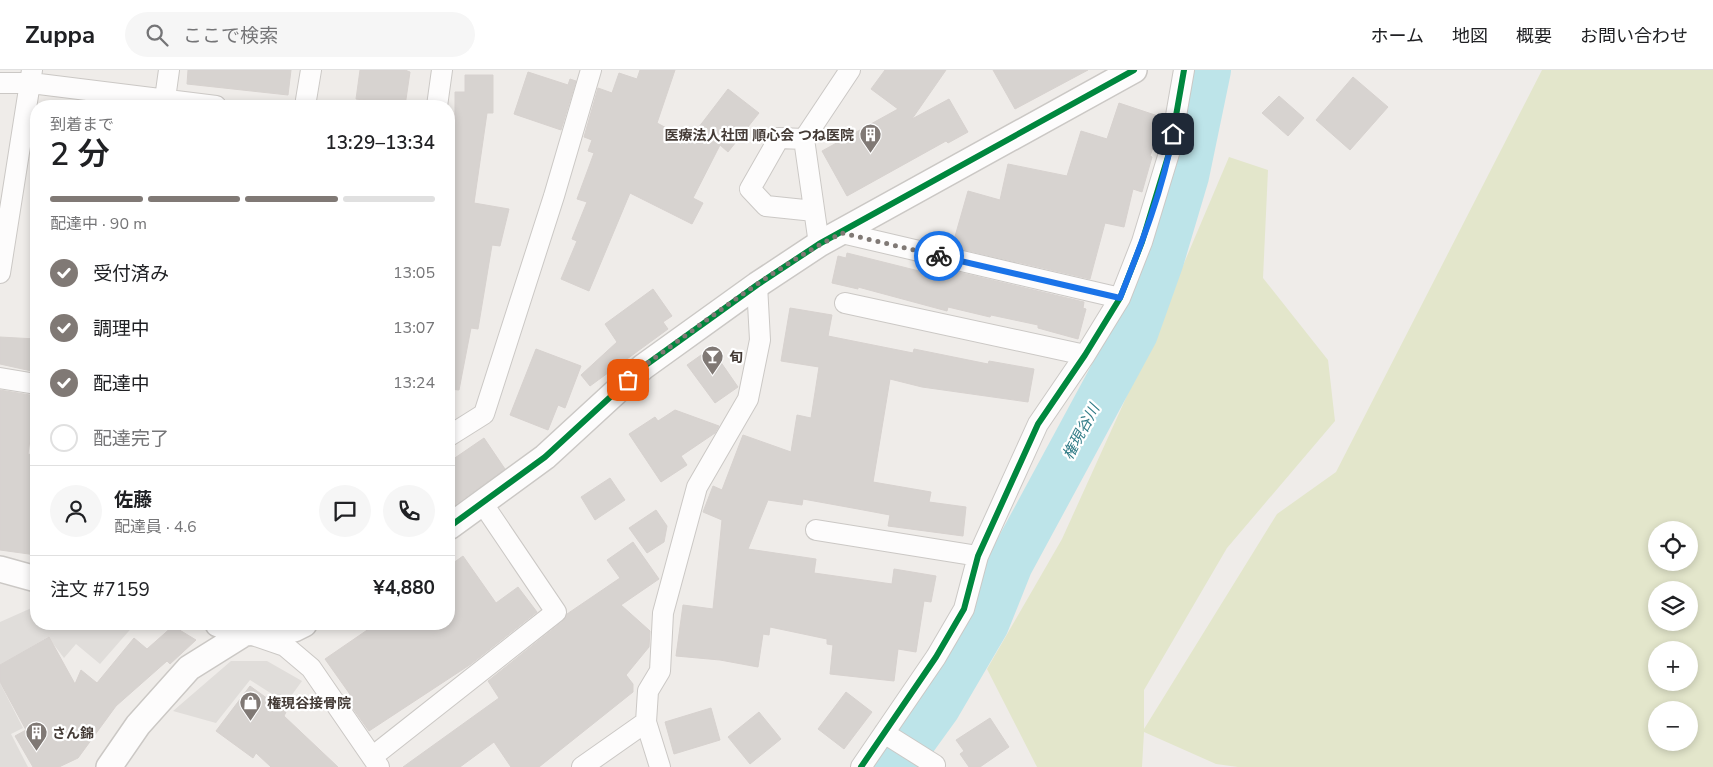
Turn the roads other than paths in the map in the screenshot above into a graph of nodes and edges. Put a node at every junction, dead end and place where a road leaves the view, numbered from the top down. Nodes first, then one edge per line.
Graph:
1 (169, 70) edge
2 (311, 70) edge
3 (442, 70) edge
4 (591, 70) edge
5 (850, 70) edge
6 (1184, 70) edge
7 (1117, 74) edge
8 (31, 77) edge
9 (0, 82) edge
10 (153, 100) edge
11 (164, 100) edge
12 (306, 100) edge
13 (438, 100) edge
14 (804, 138) junction
15 (814, 211) junction
16 (842, 233) junction
17 (819, 244) junction
18 (0, 273) edge
19 (757, 285) junction
20 (1120, 298) junction
21 (845, 303) dead end
22 (1086, 355) junction
23 (0, 378) edge
24 (30, 383) edge
25 (455, 432) edge
26 (483, 504) junction
27 (455, 523) edge
28 (816, 530) dead end
29 (978, 556) junction
30 (0, 569) edge
31 (30, 576) edge
32 (223, 630) edge
33 (238, 630) edge
34 (646, 722) junction
35 (884, 732) junction
36 (375, 762) edge
37 (935, 764) dead end
38 (109, 767) edge
39 (582, 767) edge
40 (660, 767) edge
41 (860, 767) edge

1 - 11 street
2 - 12 street
3 - 13 street
4 - 25 street
5 - 14 street
6 - 20 street
7 - 16 street
8 - 9 street
8 - 10 street
8 - 18 street
14 - 15 street
14 - 15 street
15 - 17 street
16 - 17 street
16 - 20 street
17 - 19 street
19 - 26 street
19 - 34 street
20 - 22 street
21 - 22 street
22 - 29 street
23 - 24 street
26 - 27 street
26 - 36 street
28 - 29 street
29 - 35 street
30 - 31 street
32 - 38 street
33 - 36 street
34 - 39 street
34 - 40 street
35 - 37 street
35 - 41 street

